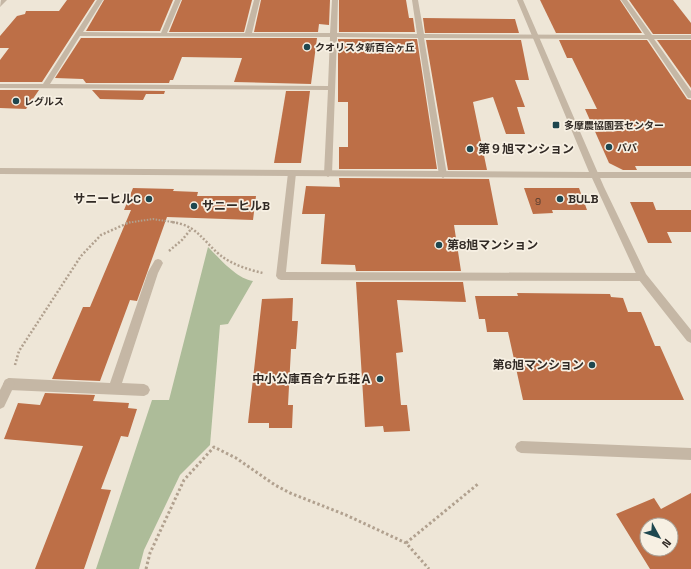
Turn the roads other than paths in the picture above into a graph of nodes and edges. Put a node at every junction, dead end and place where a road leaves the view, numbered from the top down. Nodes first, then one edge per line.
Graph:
1 (4, 0) edge
2 (100, 0) edge
3 (178, 0) edge
4 (257, 0) edge
5 (335, 0) edge
6 (415, 0) edge
7 (520, 0) edge
8 (624, 0) edge
9 (0, 5) edge
10 (78, 34) junction
11 (163, 34) junction
12 (248, 35) junction
13 (334, 35) junction
14 (420, 35) junction
15 (535, 36) junction
16 (650, 36) junction
17 (691, 37) edge
18 (0, 86) edge
19 (45, 86) junction
20 (332, 88) junction
21 (691, 96) edge
22 (0, 171) edge
23 (292, 173) junction
24 (328, 174) junction
25 (443, 175) junction
26 (595, 175) junction
27 (691, 175) edge
28 (158, 263) road end
29 (642, 277) junction
30 (690, 336) edge
31 (114, 388) junction
32 (144, 390) dead end
33 (0, 403) edge
34 (521, 447) dead end
35 (691, 454) edge

1 - 9 street
2 - 10 street
3 - 11 street
4 - 12 street
5 - 13 street
6 - 14 street
7 - 15 street
8 - 16 street
10 - 11 street
10 - 19 street
11 - 12 street
12 - 13 street
13 - 14 street
13 - 20 street
14 - 15 street
14 - 25 street
15 - 16 street
15 - 26 street
16 - 17 street
16 - 21 street
18 - 19 street
19 - 20 street
20 - 24 street
22 - 23 street
23 - 24 street
23 - 29 street
24 - 25 street
25 - 26 street
26 - 27 street
26 - 29 street
28 - 31 street
29 - 30 street
31 - 32 street
31 - 33 street
34 - 35 street

